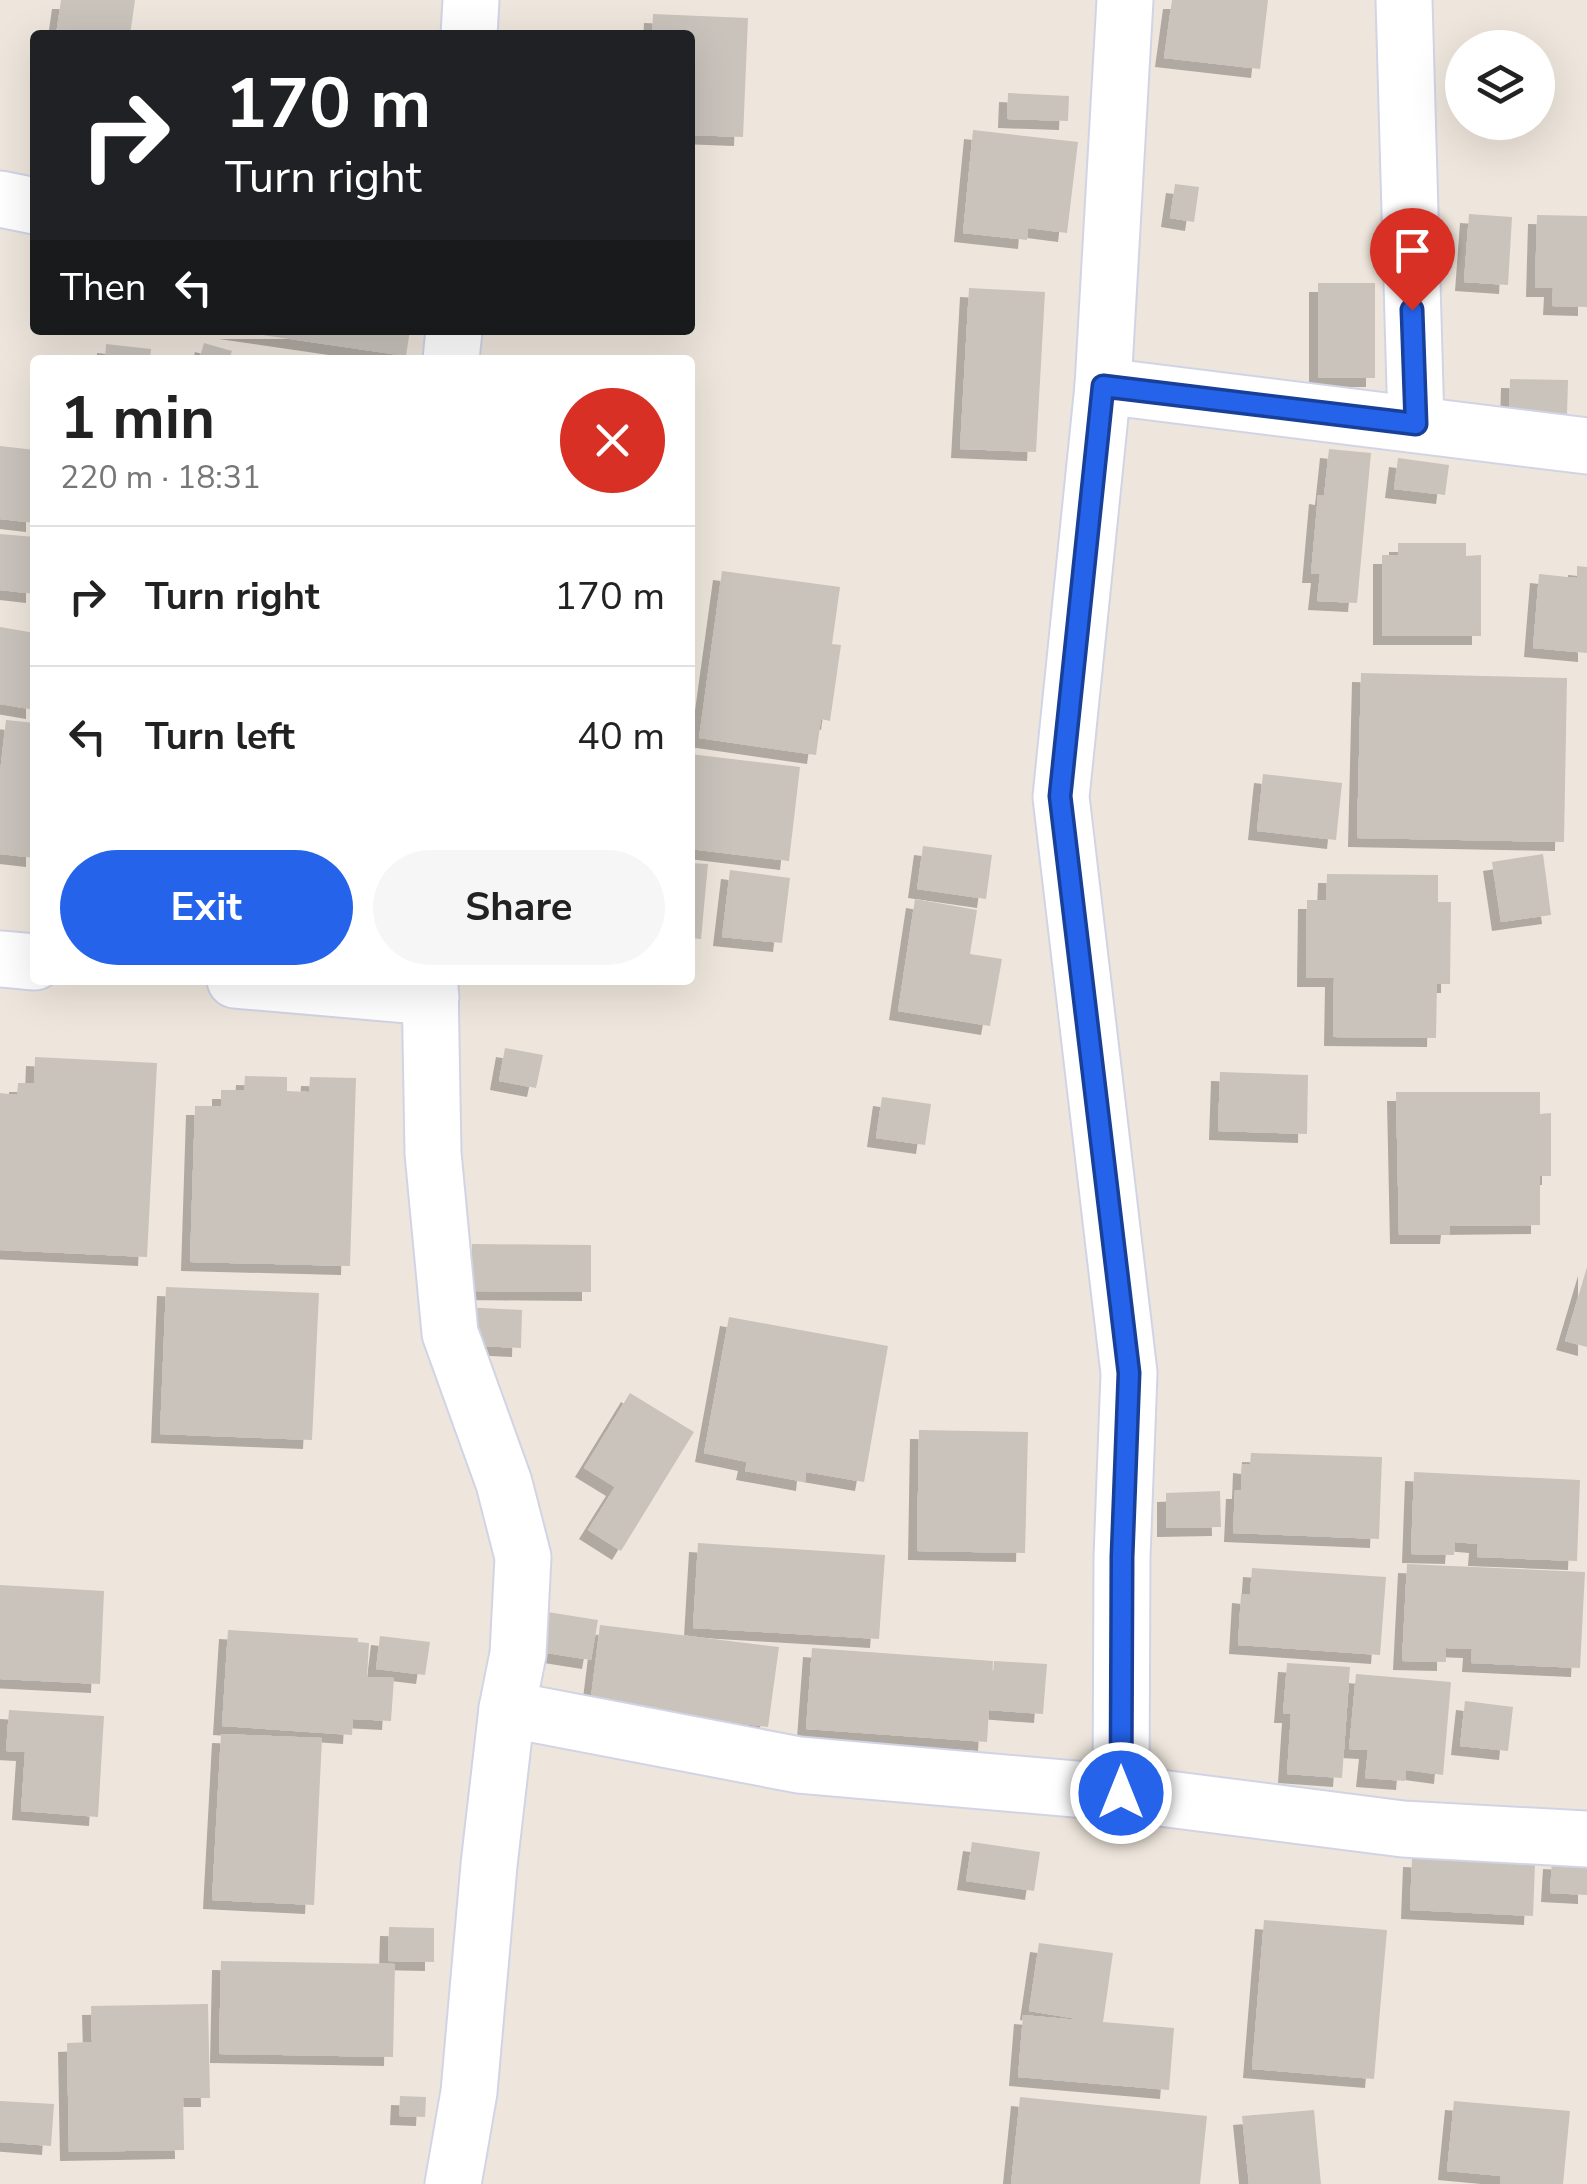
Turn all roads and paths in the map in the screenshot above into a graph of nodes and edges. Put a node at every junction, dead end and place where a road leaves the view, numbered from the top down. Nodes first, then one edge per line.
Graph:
1 (471, 0) edge
2 (1125, 0) edge
3 (1404, 0) edge
4 (469, 30) edge
5 (0, 199) edge
6 (30, 205) edge
7 (1103, 386) junction
8 (1416, 424) junction
9 (1587, 446) edge
10 (0, 959) edge
11 (30, 962) edge
12 (344, 985) edge
13 (431, 989) edge
14 (507, 1709) junction
15 (1121, 1793) junction
16 (1587, 1839) edge
17 (453, 2184) edge

1 - 4 street
2 - 7 street
3 - 8 street
5 - 6 street
7 - 8 street
7 - 15 street
8 - 9 street
10 - 11 street
12 - 13 street
13 - 14 street
14 - 15 street
14 - 17 street
15 - 16 street

